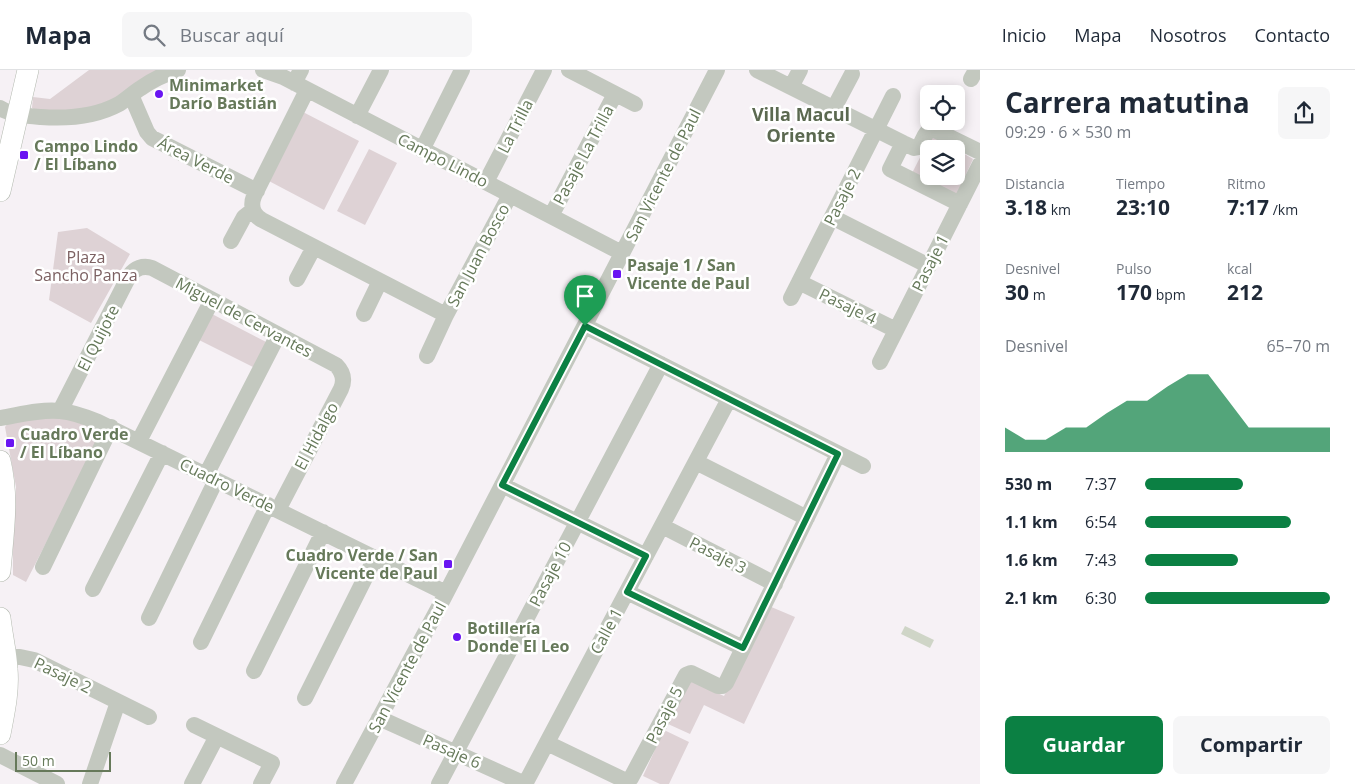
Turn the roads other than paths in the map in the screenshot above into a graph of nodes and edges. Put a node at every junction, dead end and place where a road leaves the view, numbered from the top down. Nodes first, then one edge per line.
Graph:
1 (28, 70) edge
2 (178, 70) edge
3 (263, 70) edge
4 (381, 70) edge
5 (462, 70) edge
6 (544, 70) edge
7 (569, 70) edge
8 (717, 70) edge
9 (757, 70) edge
10 (800, 70) edge
11 (852, 74) dead end
12 (301, 81) edge
13 (791, 87) junction
14 (615, 94) junction
15 (132, 95) junction
16 (893, 96) dead end
17 (636, 104) dead end
18 (834, 108) junction
19 (9, 111) edge
20 (357, 116) junction
21 (876, 129) junction
22 (903, 143) junction
23 (422, 150) junction
24 (980, 152) edge
25 (980, 164) edge
26 (486, 182) junction
27 (0, 191) edge
28 (257, 191) junction
29 (510, 195) junction
30 (960, 204) junction
31 (253, 210) junction
32 (551, 216) junction
33 (832, 217) junction
34 (231, 241) dead end
35 (314, 247) junction
36 (622, 253) junction
37 (929, 266) junction
38 (139, 268) joint
39 (298, 279) dead end
40 (380, 281) junction
41 (799, 282) junction
42 (791, 298) dead end
43 (212, 300) junction
44 (364, 314) dead end
45 (446, 315) junction
46 (585, 326) junction
47 (896, 330) junction
48 (278, 335) junction
49 (427, 356) dead end
50 (880, 362) dead end
51 (661, 364) junction
52 (343, 376) joint
53 (729, 399) junction
54 (60, 411) junction
55 (0, 418) edge
56 (111, 428) junction
57 (142, 435) junction
58 (162, 453) junction
59 (838, 454) junction
60 (0, 461) edge
61 (696, 462) junction
62 (863, 466) dead end
63 (211, 477) junction
64 (502, 485) junction
65 (277, 503) junction
66 (807, 518) junction
67 (578, 522) junction
68 (662, 526) junction
69 (323, 532) junction
70 (646, 556) junction
71 (375, 558) junction
72 (43, 567) dead end
73 (0, 571) edge
74 (775, 584) junction
75 (93, 589) dead end
76 (627, 592) junction
77 (446, 593) junction
78 (0, 618) edge
79 (149, 618) dead end
80 (201, 642) dead end
81 (743, 648) junction
82 (6, 657) junction
83 (254, 671) dead end
84 (305, 698) dead end
85 (118, 702) junction
86 (149, 717) dead end
87 (379, 718) junction
88 (194, 725) dead end
89 (0, 734) edge
90 (217, 736) junction
91 (547, 743) junction
92 (455, 753) junction
93 (0, 754) edge
94 (57, 784) edge
95 (90, 784) edge
96 (192, 784) edge
97 (261, 784) edge
98 (344, 784) edge
99 (439, 784) edge
100 (525, 784) edge

1 - 19 main road
2 - 15 street
3 - 12 street, Campo Lindo
4 - 20 street
5 - 23 street
6 - 26 street, La Trilla
7 - 14 street
8 - 36 street, San Vicente de Paul
9 - 13 street
10 - 13 street
11 - 18 street
12 - 20 street, Campo Lindo
12 - 28 street
13 - 18 street
14 - 17 street
14 - 32 street, Pasaje La Trilla
15 - 19 street
15 - 28 street, Área Verde
16 - 21 street, Pasaje 2
18 - 21 street
19 - 27 main road
20 - 23 street, Campo Lindo
21 - 22 street
21 - 33 street, Pasaje 2
22 - 24 street
22 - 30 street
23 - 26 street, Campo Lindo
25 - 30 street, Pasaje 1
26 - 29 street, Campo Lindo
28 - 31 street
29 - 32 street, Campo Lindo
29 - 45 street, San Juan Bosco
30 - 37 street, Pasaje 1
31 - 34 street
31 - 35 street, San Juan Bosco
32 - 36 street, Campo Lindo
33 - 37 street
33 - 41 street, Pasaje 2
35 - 39 street
35 - 40 street, San Juan Bosco
36 - 46 street, San Vicente de Paul
37 - 47 street, Pasaje 1
38 - 43 street, Miguel de Cervantes
38 - 54 street, El Quijote
40 - 44 street
40 - 45 street, San Juan Bosco
41 - 42 street, Pasaje 2
41 - 47 street, Pasaje 4
43 - 48 street, Miguel de Cervantes
43 - 57 street
45 - 49 street, San Juan Bosco
46 - 51 street
46 - 64 street, San Vicente de Paul
47 - 50 street, Pasaje 1
48 - 52 street, Miguel de Cervantes
48 - 63 street
51 - 53 street
51 - 67 street, Pasaje 10
52 - 65 street, El Hidalgo
53 - 59 street
53 - 61 street, Calle 1
54 - 55 street, Cuadro Verde
54 - 56 street, Cuadro Verde
56 - 57 street, Cuadro Verde
56 - 72 street
57 - 58 street, Cuadro Verde
58 - 63 street, Cuadro Verde
58 - 75 street
59 - 62 street
59 - 66 street, Pasaje 5
60 - 73 main road
61 - 66 street
61 - 68 street, Calle 1
63 - 65 street, Cuadro Verde
63 - 79 street
64 - 67 street
64 - 77 street, San Vicente de Paul
65 - 69 street, Cuadro Verde
65 - 80 street, El Hidalgo
66 - 74 street, Pasaje 5
67 - 70 street
67 - 92 street, Pasaje 10
68 - 70 street, Calle 1
68 - 74 street, Pasaje 3
69 - 71 street, Cuadro Verde
69 - 83 street
70 - 76 street, Calle 1
71 - 77 street, Cuadro Verde
71 - 84 street
74 - 81 street, Pasaje 5
76 - 81 street
76 - 91 street, Calle 1
77 - 87 street, San Vicente de Paul
78 - 82 main road
81 - 91 street, Pasaje 5
82 - 85 street, Pasaje 2
82 - 89 main road
85 - 86 street, Pasaje 2
85 - 95 street
87 - 92 street, Pasaje 6
87 - 98 street, San Vicente de Paul
88 - 90 street
90 - 96 street
90 - 97 street
91 - 100 street, Calle 1
92 - 99 street, Pasaje 10
92 - 100 street, Pasaje 6
93 - 94 street

